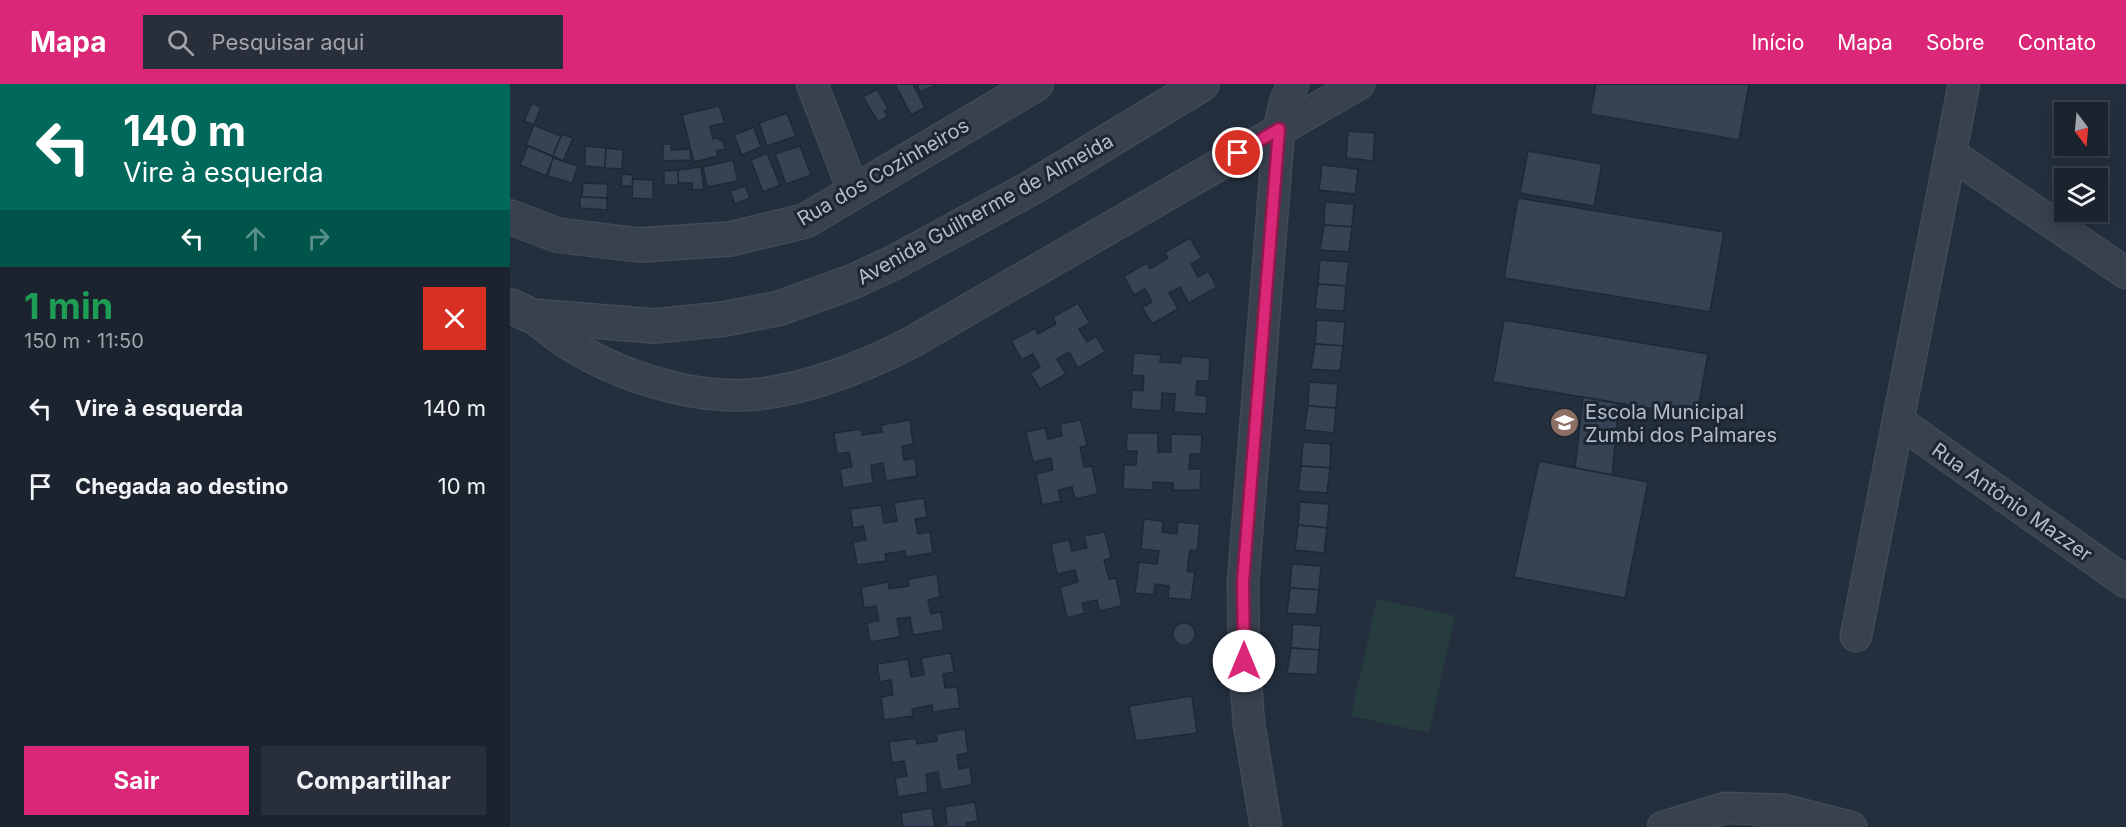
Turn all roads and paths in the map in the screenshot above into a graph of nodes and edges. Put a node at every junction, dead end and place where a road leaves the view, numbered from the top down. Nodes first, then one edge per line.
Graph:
1 (812, 84) edge
2 (1036, 84) edge
3 (1202, 84) edge
4 (1293, 84) edge
5 (1359, 84) edge
6 (1964, 84) edge
7 (1279, 129) junction
8 (1951, 154) junction
9 (854, 192) junction
10 (510, 217) edge
11 (2126, 273) edge
12 (517, 312) edge
13 (1898, 422) junction
14 (2126, 582) edge
15 (1856, 636) dead end
16 (1773, 819) edge
17 (1266, 827) edge
18 (1664, 827) edge
19 (1851, 827) edge

1 - 9 street
2 - 9 street, Rua dos Cozinheiros
3 - 12 street, Avenida Guilherme de Almeida
4 - 7 street
5 - 7 street
6 - 8 street
7 - 12 street
7 - 17 street
8 - 11 street
8 - 13 street
9 - 10 street, Rua dos Cozinheiros
13 - 14 street, Rua Antônio Mazzer
13 - 15 street
16 - 18 street
16 - 19 street

